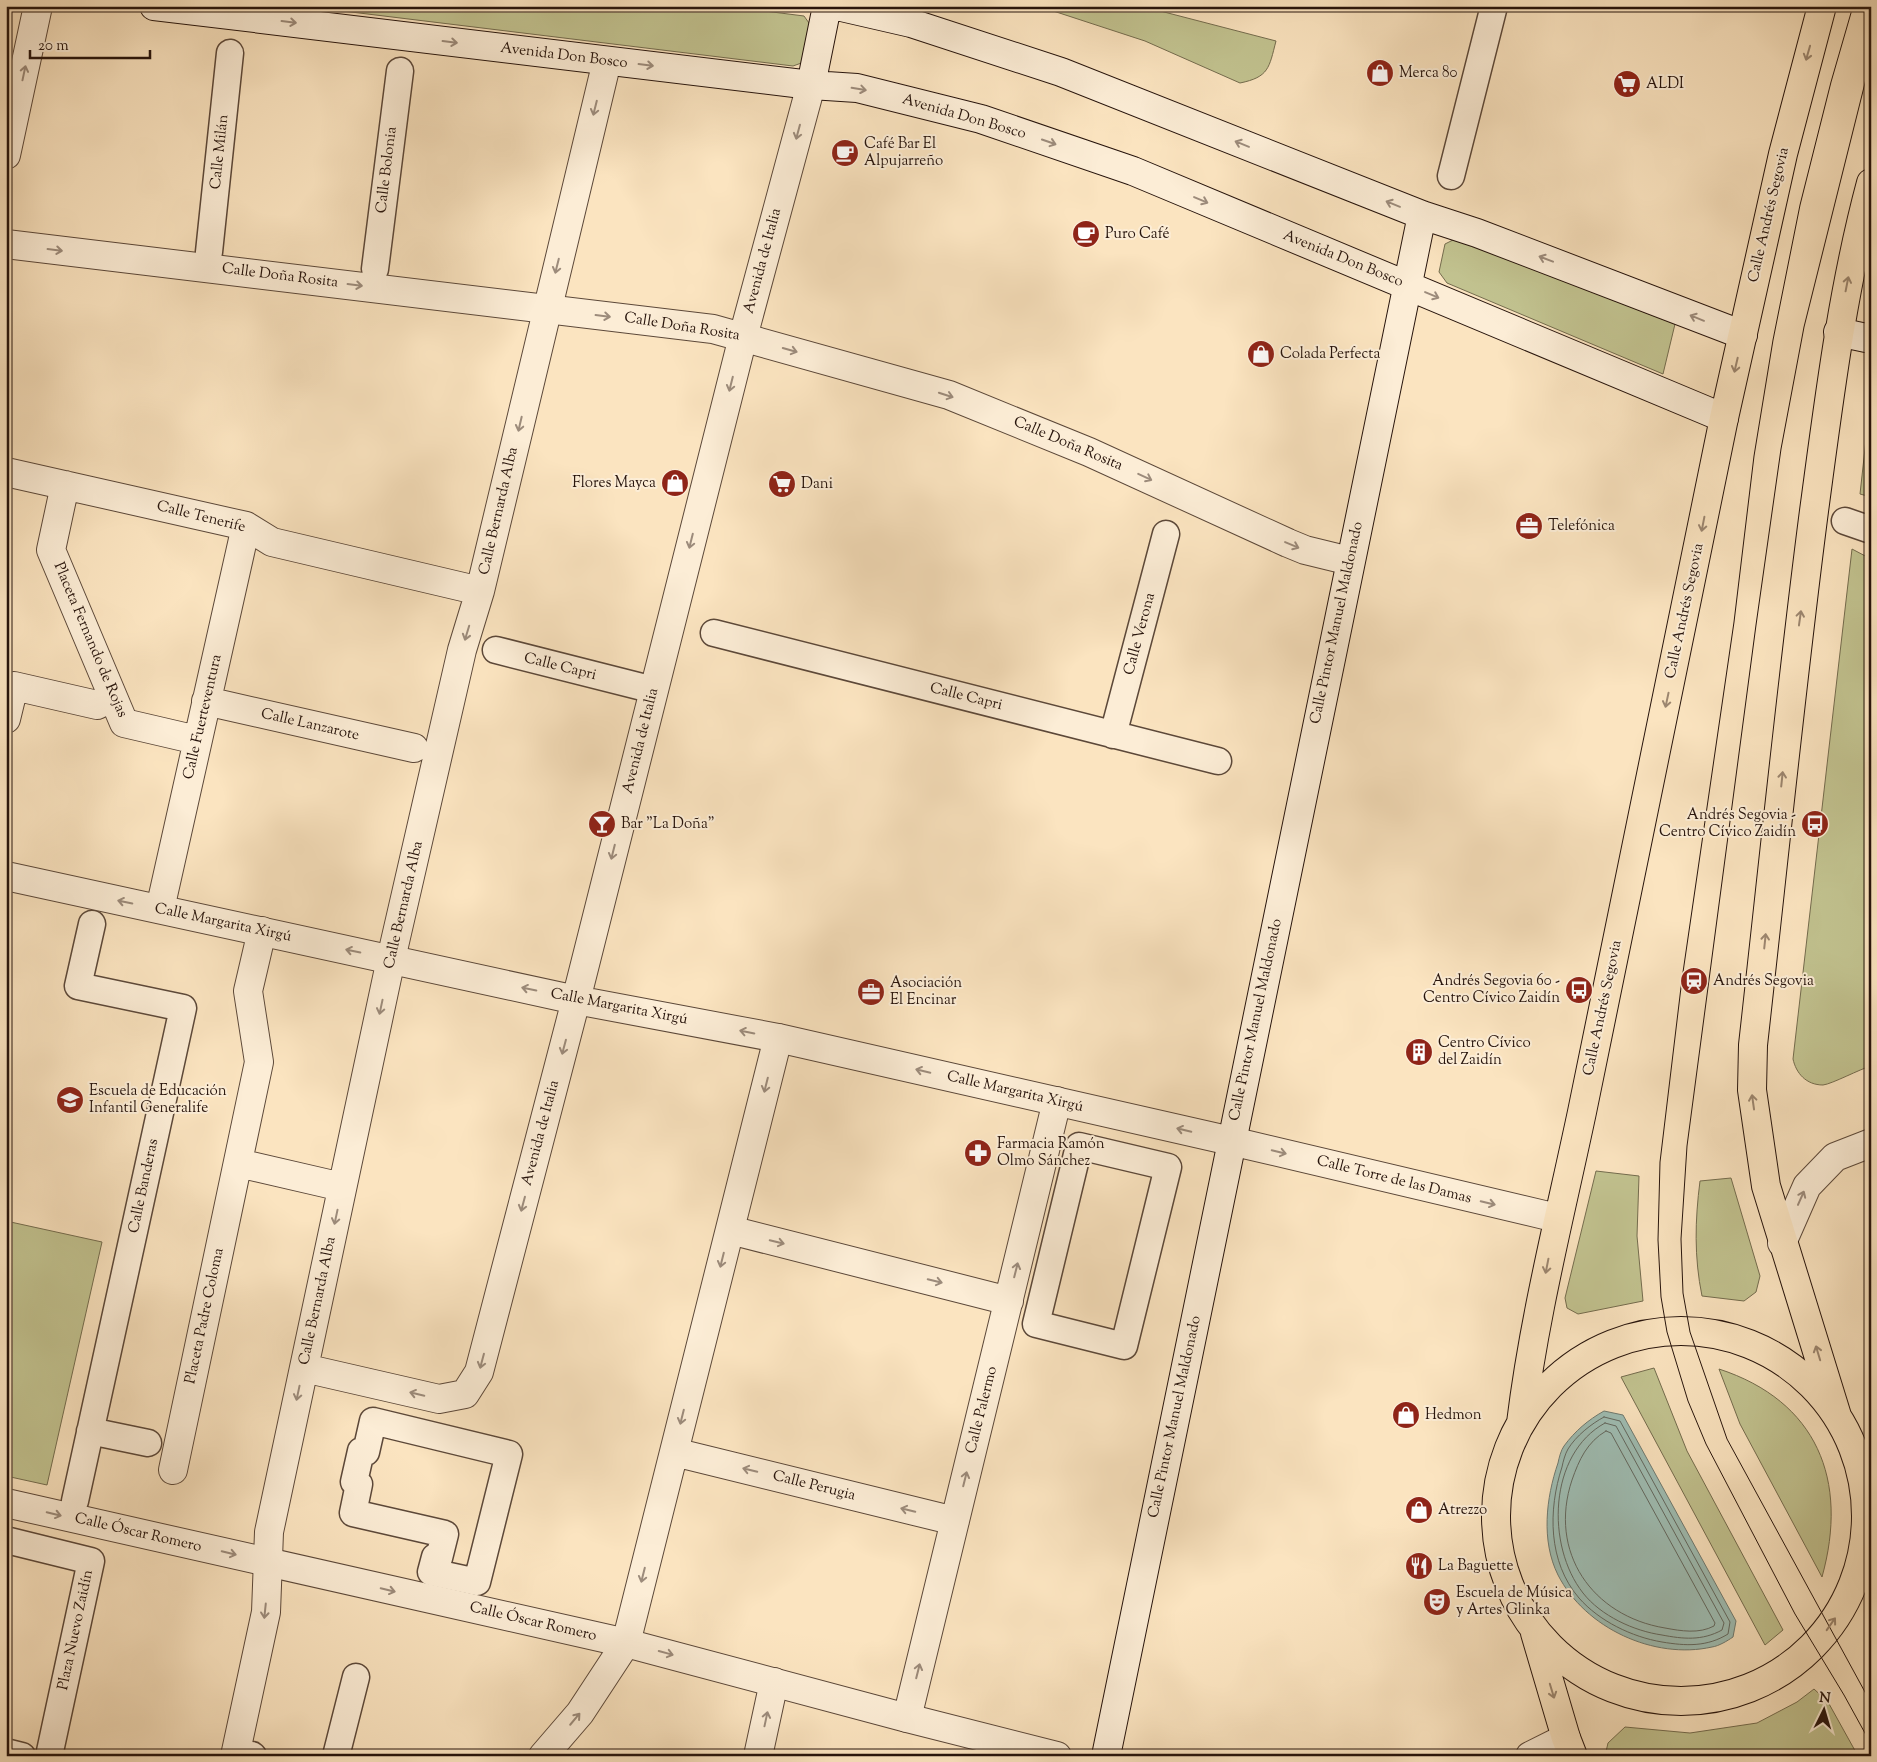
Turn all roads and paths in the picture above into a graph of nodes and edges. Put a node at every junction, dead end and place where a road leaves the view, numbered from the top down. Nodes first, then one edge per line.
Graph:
1 (38, 6) edge
2 (154, 6) edge
3 (828, 6) edge
4 (836, 6) edge
5 (1494, 6) edge
6 (1822, 6) edge
7 (230, 53) dead end
8 (607, 61) junction
9 (400, 71) dead end
10 (811, 85) junction
11 (6, 155) edge
12 (1451, 176) dead end
13 (1871, 183) edge
14 (1422, 215) junction
15 (6, 244) edge
16 (209, 252) dead end
17 (375, 269) dead end
18 (1406, 285) junction
19 (547, 309) junction
20 (1838, 332) junction
21 (1743, 335) junction
22 (743, 336) junction
23 (1871, 339) edge
24 (1724, 418) junction
25 (6, 472) edge
26 (65, 486) junction
27 (1846, 521) dead end
28 (246, 526) junction
29 (1871, 530) edge
30 (1166, 534) dead end
31 (1350, 561) junction
32 (480, 591) junction
33 (714, 633) dead end
34 (496, 650) dead end
35 (654, 690) junction
36 (113, 697) junction
37 (206, 701) junction
38 (6, 719) edge
39 (1113, 735) junction
40 (198, 740) junction
41 (414, 748) dead end
42 (1218, 761) dead end
43 (6, 876) edge
44 (160, 909) junction
45 (92, 924) dead end
46 (262, 931) junction
47 (391, 959) junction
48 (576, 1000) junction
49 (778, 1038) junction
50 (1057, 1101) junction
51 (1231, 1141) junction
52 (1871, 1143) edge
53 (238, 1163) junction
54 (342, 1187) junction
55 (1557, 1218) junction
56 (730, 1230) junction
57 (1782, 1243) junction
58 (1009, 1301) junction
59 (1036, 1324) joint
60 (304, 1368) junction
61 (1837, 1416) junction
62 (1521, 1422) junction
63 (90, 1431) junction
64 (148, 1443) dead end
65 (497, 1447) joint
66 (674, 1452) junction
67 (173, 1470) dead end
68 (1865, 1477) edge
69 (75, 1501) dead end
70 (6, 1503) edge
71 (955, 1521) junction
72 (6, 1540) edge
73 (266, 1562) junction
74 (1533, 1627) junction
75 (626, 1643) junction
76 (356, 1677) dead end
77 (774, 1682) junction
78 (907, 1718) junction
79 (1570, 1747) edge
80 (6, 1752) edge
81 (22, 1756) edge
82 (49, 1756) edge
83 (235, 1756) edge
84 (336, 1756) edge
85 (543, 1756) edge
86 (758, 1756) edge
87 (1057, 1756) edge
88 (1106, 1756) edge
89 (1530, 1756) edge

11 -> 1 street
2 -> 8 street, Avenida Don Bosco
3 - 10 street, Avenida de Italia
14 -> 4 street
5 - 12 street
6 -> 21 main road, Calle Andrés Segovia
7 - 16 street, Calle Milán
8 -> 10 street, Avenida Don Bosco
8 -> 19 street, Calle Bernarda Alba
9 - 17 street, Calle Bolonia
10 -> 18 street, Avenida Don Bosco
10 -> 22 street, Avenida de Italia
20 -> 13 main road
14 - 18 street, Calle Pintor Manuel Maldonado
21 -> 14 street
15 -> 19 street, Calle Doña Rosita
18 -> 24 street, Avenida Don Bosco
18 - 31 street, Calle Pintor Manuel Maldonado
19 -> 22 street, Calle Doña Rosita
19 -> 32 street, Calle Bernarda Alba
20 - 23 street
57 -> 20 main road
21 -> 24 main road, Calle Andrés Segovia
22 -> 31 street, Calle Doña Rosita
22 -> 35 street, Avenida de Italia
24 -> 55 main road, Calle Andrés Segovia
25 - 26 street, Calle Tenerife
26 - 28 street, Calle Tenerife
26 - 36 street, Placeta Fernando de Rojas
27 - 29 street
28 - 32 street, Calle Tenerife
28 - 37 street, Calle Fuerteventura
30 - 39 street, Calle Verona
31 - 51 street, Calle Pintor Manuel Maldonado
32 -> 47 street, Calle Bernarda Alba
33 - 39 street, Calle Capri
34 - 35 street, Calle Capri
35 -> 48 street, Avenida de Italia
36 - 38 street
36 - 40 street, Placeta Fernando de Rojas
37 - 40 street, Calle Fuerteventura
37 - 41 street, Calle Lanzarote
39 - 42 street, Calle Capri
40 - 44 street, Calle Fuerteventura
44 -> 43 street, Calle Margarita Xirgú
44 - 46 street, Calle Margarita Xirgú
45 - 63 street, Calle Banderas
47 -> 46 street, Calle Margarita Xirgú
46 - 53 street, Placeta Padre Coloma
48 -> 47 street, Calle Margarita Xirgú
47 -> 54 street, Calle Bernarda Alba
49 -> 48 street, Calle Margarita Xirgú
48 -> 60 street, Avenida de Italia
50 -> 49 street, Calle Margarita Xirgú
49 -> 56 street
51 -> 50 street, Calle Margarita Xirgú
58 -> 50 street, Calle Palermo
51 -> 55 street, Calle Torre de las Damas
51 - 88 street, Calle Pintor Manuel Maldonado
57 -> 52 street
53 - 54 street
53 - 67 street, Placeta Padre Coloma
54 -> 60 street, Calle Bernarda Alba
55 -> 62 main road, Calle Andrés Segovia
56 -> 58 street
56 -> 66 street
61 -> 57 main road
71 -> 58 street, Calle Palermo
59 - 59 street
60 -> 73 street, Calle Bernarda Alba
61 - 62 main road
61 - 68 main road
62 - 74 main road
63 - 64 street
63 - 69 street, Calle Banderas
65 - 65 street
71 -> 66 street, Calle Perugia
66 -> 75 street
74 -> 68 main road
70 -> 73 street, Calle Óscar Romero
78 -> 71 street, Calle Palermo
72 - 82 street, Plaza Nuevo Zaidín
73 -> 75 street, Calle Óscar Romero
73 -> 83 street, Calle Bernarda Alba
74 -> 79 main road
75 -> 77 street, Calle Óscar Romero
85 -> 75 street
76 - 84 street
77 - 78 street, Calle Óscar Romero
86 -> 77 street
78 - 87 street, Calle Óscar Romero
79 - 89 street
80 - 81 street

